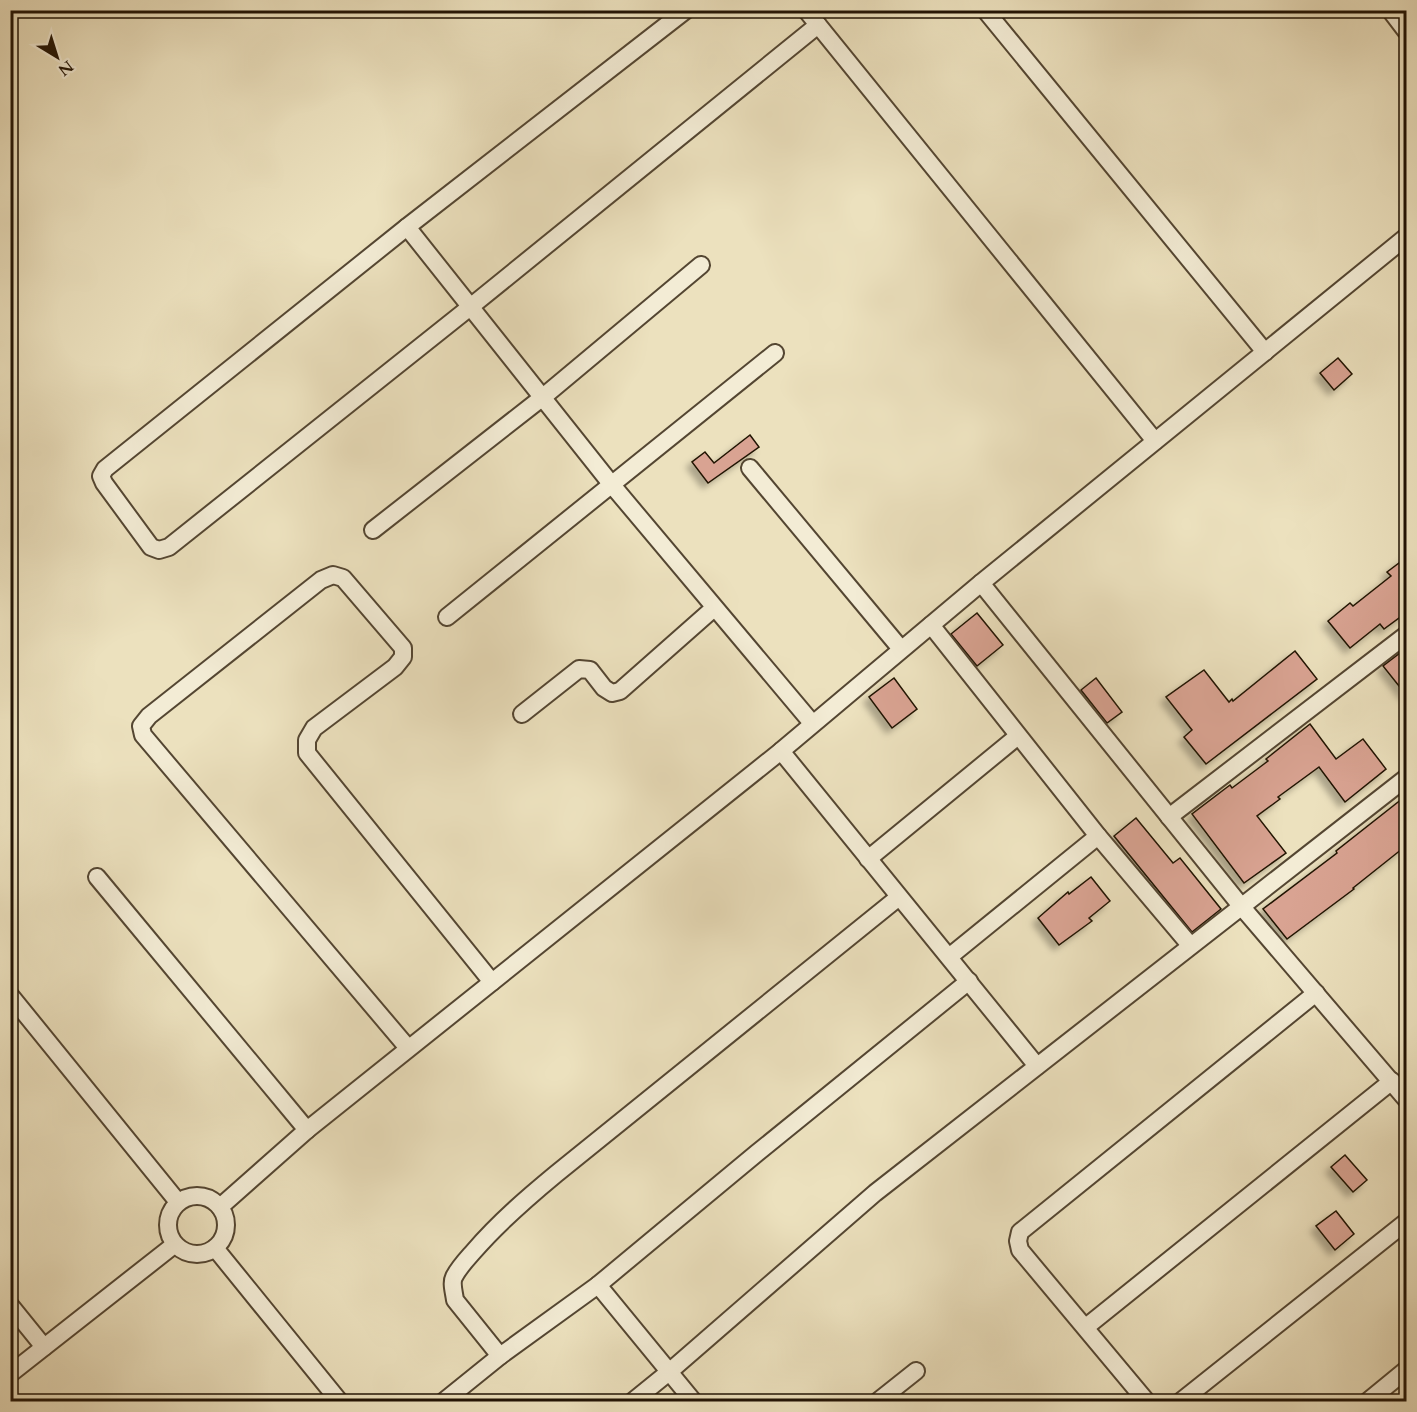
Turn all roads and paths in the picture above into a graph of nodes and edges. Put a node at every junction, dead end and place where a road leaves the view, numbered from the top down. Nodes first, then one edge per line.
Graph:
1 (686, 10) edge
2 (806, 10) edge
3 (985, 10) edge
4 (1390, 10) edge
5 (818, 26) junction
6 (1407, 31) edge
7 (407, 227) junction
8 (1407, 237) edge
9 (701, 266) dead end
10 (470, 308) junction
11 (1265, 352) junction
12 (775, 353) dead end
13 (543, 397) junction
14 (1155, 441) junction
15 (750, 468) dead end
16 (612, 485) junction
17 (373, 530) dead end
18 (981, 583) junction
19 (714, 608) junction
20 (447, 617) dead end
21 (931, 625) junction
22 (1407, 635) edge
23 (901, 649) junction
24 (522, 714) dead end
25 (812, 723) junction
26 (1018, 736) junction
27 (781, 751) junction
28 (1407, 778) edge
29 (1169, 817) junction
30 (1098, 836) junction
31 (868, 859) junction
32 (97, 877) dead end
33 (899, 897) junction
34 (1241, 906) junction
35 (1190, 945) junction
36 (949, 957) junction
37 (969, 981) junction
38 (492, 982) junction
39 (1316, 993) junction
40 (10, 995) edge
41 (408, 1048) junction
42 (1037, 1066) junction
43 (1392, 1081) junction
44 (1407, 1099) edge
45 (307, 1130) junction
46 (178, 1202) junction
47 (220, 1207) junction
48 (1407, 1222) edge
49 (174, 1245) junction
50 (215, 1248) junction
51 (598, 1285) junction
52 (10, 1305) edge
53 (1086, 1327) junction
54 (44, 1347) junction
55 (500, 1356) junction
56 (1407, 1370) edge
57 (916, 1371) dead end
58 (669, 1372) junction
59 (10, 1374) edge
60 (340, 1401) edge
61 (443, 1401) edge
62 (632, 1401) edge
63 (694, 1401) edge
64 (877, 1401) edge
65 (1147, 1401) edge
66 (1180, 1401) edge
67 (1367, 1401) edge

1 - 7 street
2 - 5 street
3 - 11 street
4 - 6 street
5 - 10 street
5 - 14 street
7 - 10 street
7 - 10 street
8 - 11 street
9 - 13 street
10 - 13 street
11 - 14 street
12 - 16 street
13 - 16 street
13 - 17 street
14 - 18 street
15 - 23 street
16 - 19 street
16 - 20 street
18 - 21 street
18 - 29 street
19 - 24 street
19 - 25 street
21 - 23 street
21 - 26 street
22 - 29 street
23 - 25 street
25 - 27 street
26 - 30 street
26 - 31 street
27 - 31 street
27 - 38 street
28 - 34 street
29 - 34 street
30 - 35 street
30 - 36 street
31 - 33 street
32 - 45 street
33 - 36 street
33 - 55 street
34 - 35 street
34 - 39 street
35 - 42 street
36 - 37 street
37 - 42 street
37 - 51 street
38 - 41 street
38 - 41 street
39 - 43 street
39 - 53 street
40 - 46 street
41 - 45 street
42 - 58 street
43 - 44 street
43 - 53 street
45 - 47 street
46 - 47 street
46 - 49 street
47 - 50 street
48 - 66 street
49 - 50 street
49 - 54 street
50 - 60 street
51 - 55 street
51 - 58 street
52 - 54 street
53 - 65 street
54 - 59 street
55 - 61 street
56 - 67 street
57 - 64 street
58 - 62 street
58 - 63 street

